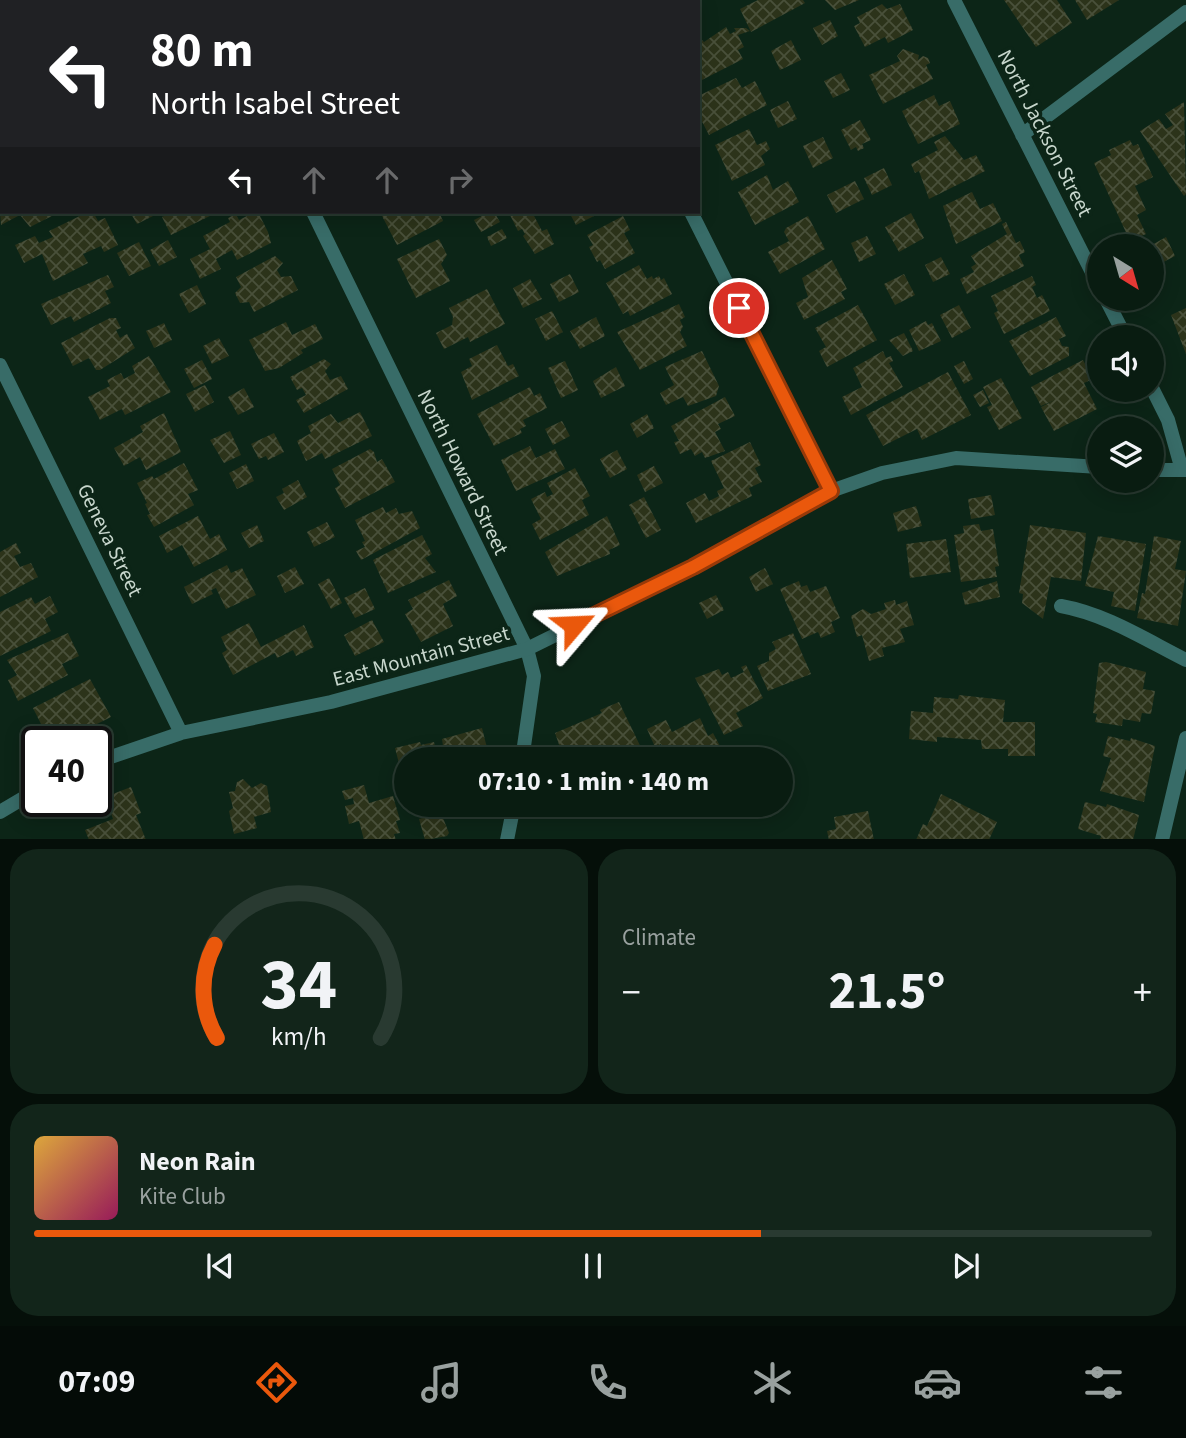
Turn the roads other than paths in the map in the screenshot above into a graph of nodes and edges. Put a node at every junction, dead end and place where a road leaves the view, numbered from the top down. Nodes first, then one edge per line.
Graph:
1 (954, 0) edge
2 (1186, 12) edge
3 (1022, 135) junction
4 (314, 214) edge
5 (692, 214) edge
6 (1087, 262) edge
7 (0, 365) edge
8 (1159, 402) edge
9 (1087, 466) edge
10 (1164, 470) edge
11 (1184, 470) edge
12 (831, 491) junction
13 (1061, 606) dead end
14 (527, 649) junction
15 (1186, 660) edge
16 (181, 733) junction
17 (1186, 737) edge
18 (524, 747) edge
19 (112, 757) edge
20 (21, 800) edge
21 (0, 812) edge
22 (512, 817) edge
23 (507, 839) edge
24 (1162, 839) edge

1 - 3 street, North Jackson Street
2 - 3 street
3 - 6 street, North Jackson Street
4 - 14 street, North Howard Street
5 - 12 street
7 - 16 street, Geneva Street
8 - 11 street
9 - 12 street, East Mountain Street
10 - 11 street
12 - 14 street, East Mountain Street
13 - 15 street
14 - 16 street, East Mountain Street
14 - 18 street, North Howard Street
16 - 19 street, East Mountain Street
17 - 24 street
20 - 21 street
22 - 23 street

